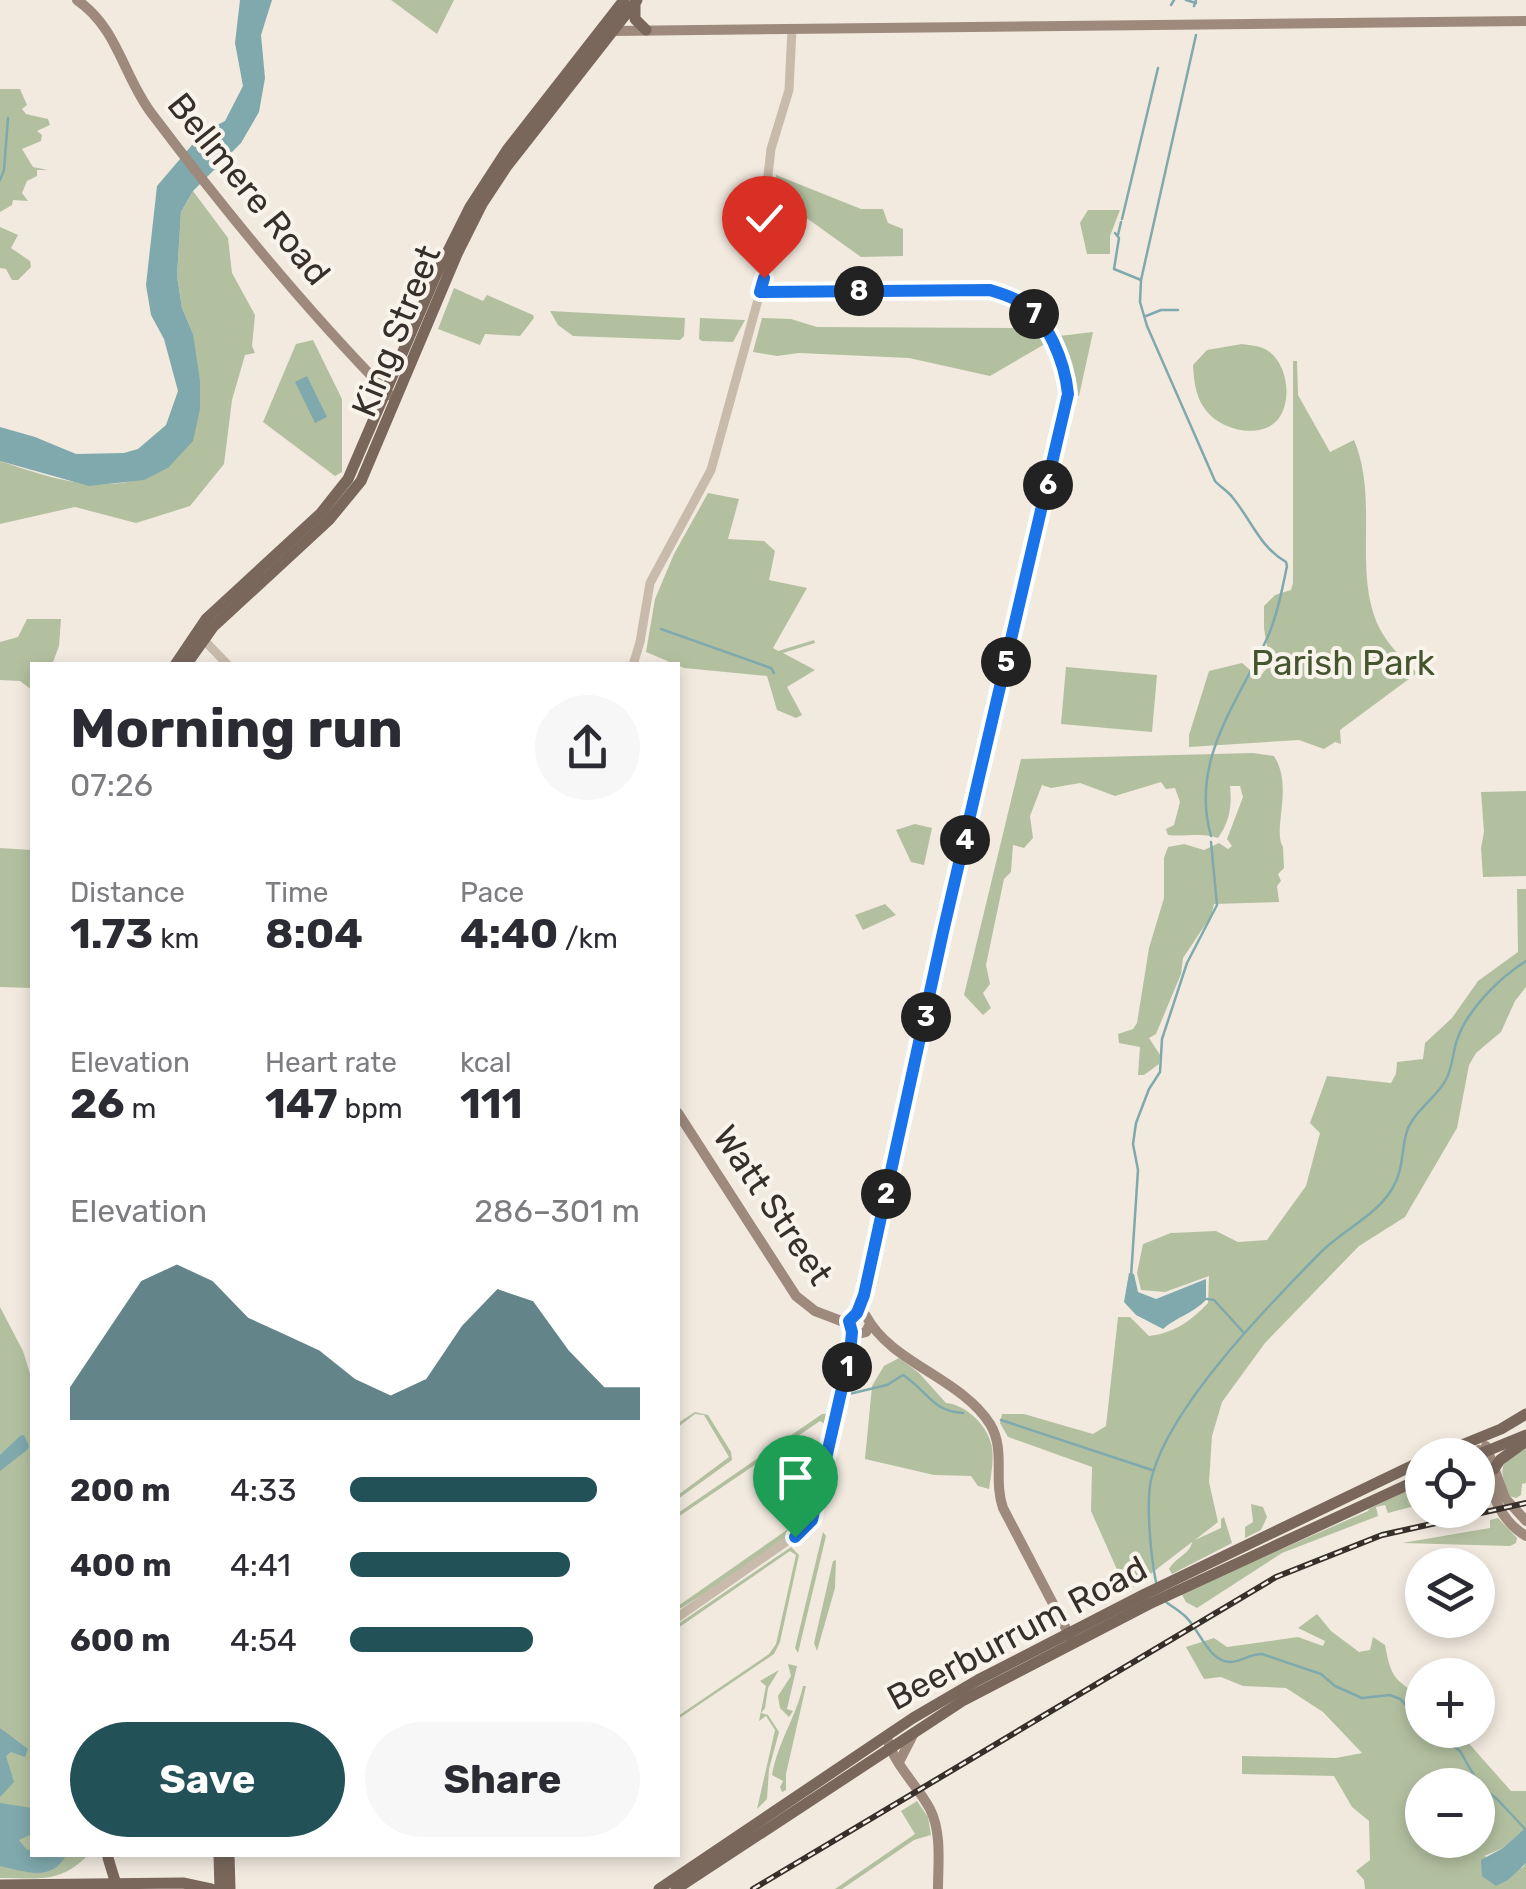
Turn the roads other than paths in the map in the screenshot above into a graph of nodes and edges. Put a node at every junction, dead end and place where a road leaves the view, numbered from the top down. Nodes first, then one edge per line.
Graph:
1 (77, 0) edge
2 (632, 1) edge
3 (1526, 21) edge
4 (609, 28) junction
5 (792, 29) junction
6 (646, 30) junction
7 (760, 292) junction
8 (392, 397) junction
9 (199, 635) junction
10 (178, 662) edge
11 (187, 662) edge
12 (225, 662) edge
13 (634, 662) edge
14 (680, 1115) edge
15 (859, 1324) junction
16 (1526, 1402) edge
17 (1526, 1414) edge
18 (1526, 1435) edge
19 (1479, 1438) edge
20 (1495, 1448) edge
21 (1495, 1468) edge
22 (1405, 1470) edge
23 (1495, 1481) edge
24 (1405, 1485) edge
25 (1495, 1491) edge
26 (1526, 1521) edge
27 (1526, 1536) edge
28 (1176, 1585) junction
29 (680, 1615) edge
30 (1072, 1640) junction
31 (917, 1728) junction
32 (888, 1741) junction
33 (899, 1762) junction
34 (219, 1857) edge
35 (229, 1857) edge
36 (108, 1858) dead end
37 (116, 1884) junction
38 (0, 1885) edge
39 (89, 1887) edge
40 (211, 1889) edge
41 (220, 1889) edge
42 (230, 1889) edge
43 (659, 1889) edge
44 (676, 1889) edge
45 (938, 1889) edge

1 - 8 main road, Bellmere Road
2 - 4 main road, King Street
2 - 6 main road
3 - 5 main road
4 - 6 main road
4 - 8 main road, King Street
5 - 6 main road
5 - 7 street
7 - 13 street
7 - 15 street
8 - 9 main road, King Street
9 - 10 main road, King Street
9 - 11 main road, King Street
9 - 12 street
14 - 15 main road, Watt Street
15 - 29 street
15 - 30 main road
16 - 17 main road
17 - 19 main road
18 - 20 main road
18 - 21 main road
22 - 28 main road, Beerburrum Road
23 - 26 main road
24 - 28 main road, Beerburrum Road
25 - 27 main road
28 - 30 main road, Beerburrum Road
30 - 31 main road, Beerburrum Road
30 - 32 main road, Beerburrum Road
31 - 32 main road, Beerburrum Road
31 - 33 main road
32 - 33 main road
32 - 43 main road, Beerburrum Road
32 - 44 main road, Beerburrum Road
33 - 45 main road
34 - 41 main road
35 - 42 main road
36 - 37 main road
37 - 39 main road
37 - 40 main road
38 - 39 main road

